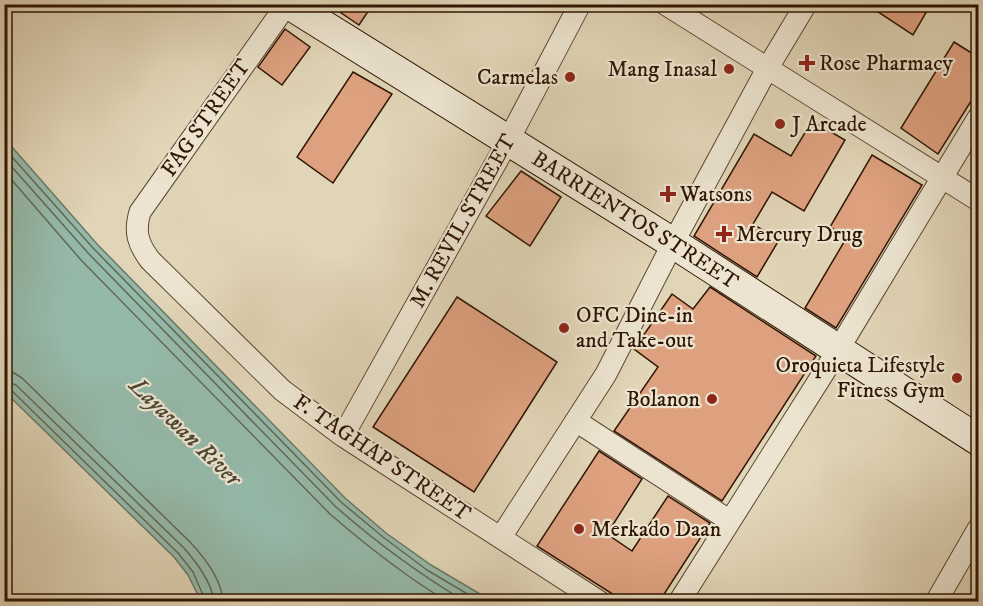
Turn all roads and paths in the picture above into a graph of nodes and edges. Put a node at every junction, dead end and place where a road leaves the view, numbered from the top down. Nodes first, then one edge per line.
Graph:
1 (288, 4) edge
2 (580, 4) edge
3 (665, 4) edge
4 (806, 4) edge
5 (767, 69) junction
6 (978, 118) edge
7 (508, 141) junction
8 (942, 178) junction
9 (978, 200) edge
10 (137, 236) joint
11 (673, 243) junction
12 (838, 350) junction
13 (576, 421) junction
14 (343, 436) junction
15 (978, 440) edge
16 (730, 521) junction
17 (978, 529) edge
18 (501, 537) junction
19 (600, 602) edge
20 (679, 602) edge
21 (936, 602) edge

1 - 7 street, BARRIENTOS STREET
1 - 10 street, FAG STREET
2 - 7 street, M. REVIL STREET
3 - 5 street
4 - 5 street
5 - 8 street
5 - 11 street
6 - 8 street
7 - 11 street, BARRIENTOS STREET
7 - 14 street, M. REVIL STREET
8 - 9 street
8 - 12 street
10 - 14 street, F. TAGHAP STREET
11 - 12 street, BARRIENTOS STREET
11 - 13 street
12 - 15 street, BARRIENTOS STREET
12 - 16 street
13 - 16 street
13 - 18 street
14 - 18 street, F. TAGHAP STREET
16 - 20 street
17 - 21 street
18 - 19 street, F. TAGHAP STREET

